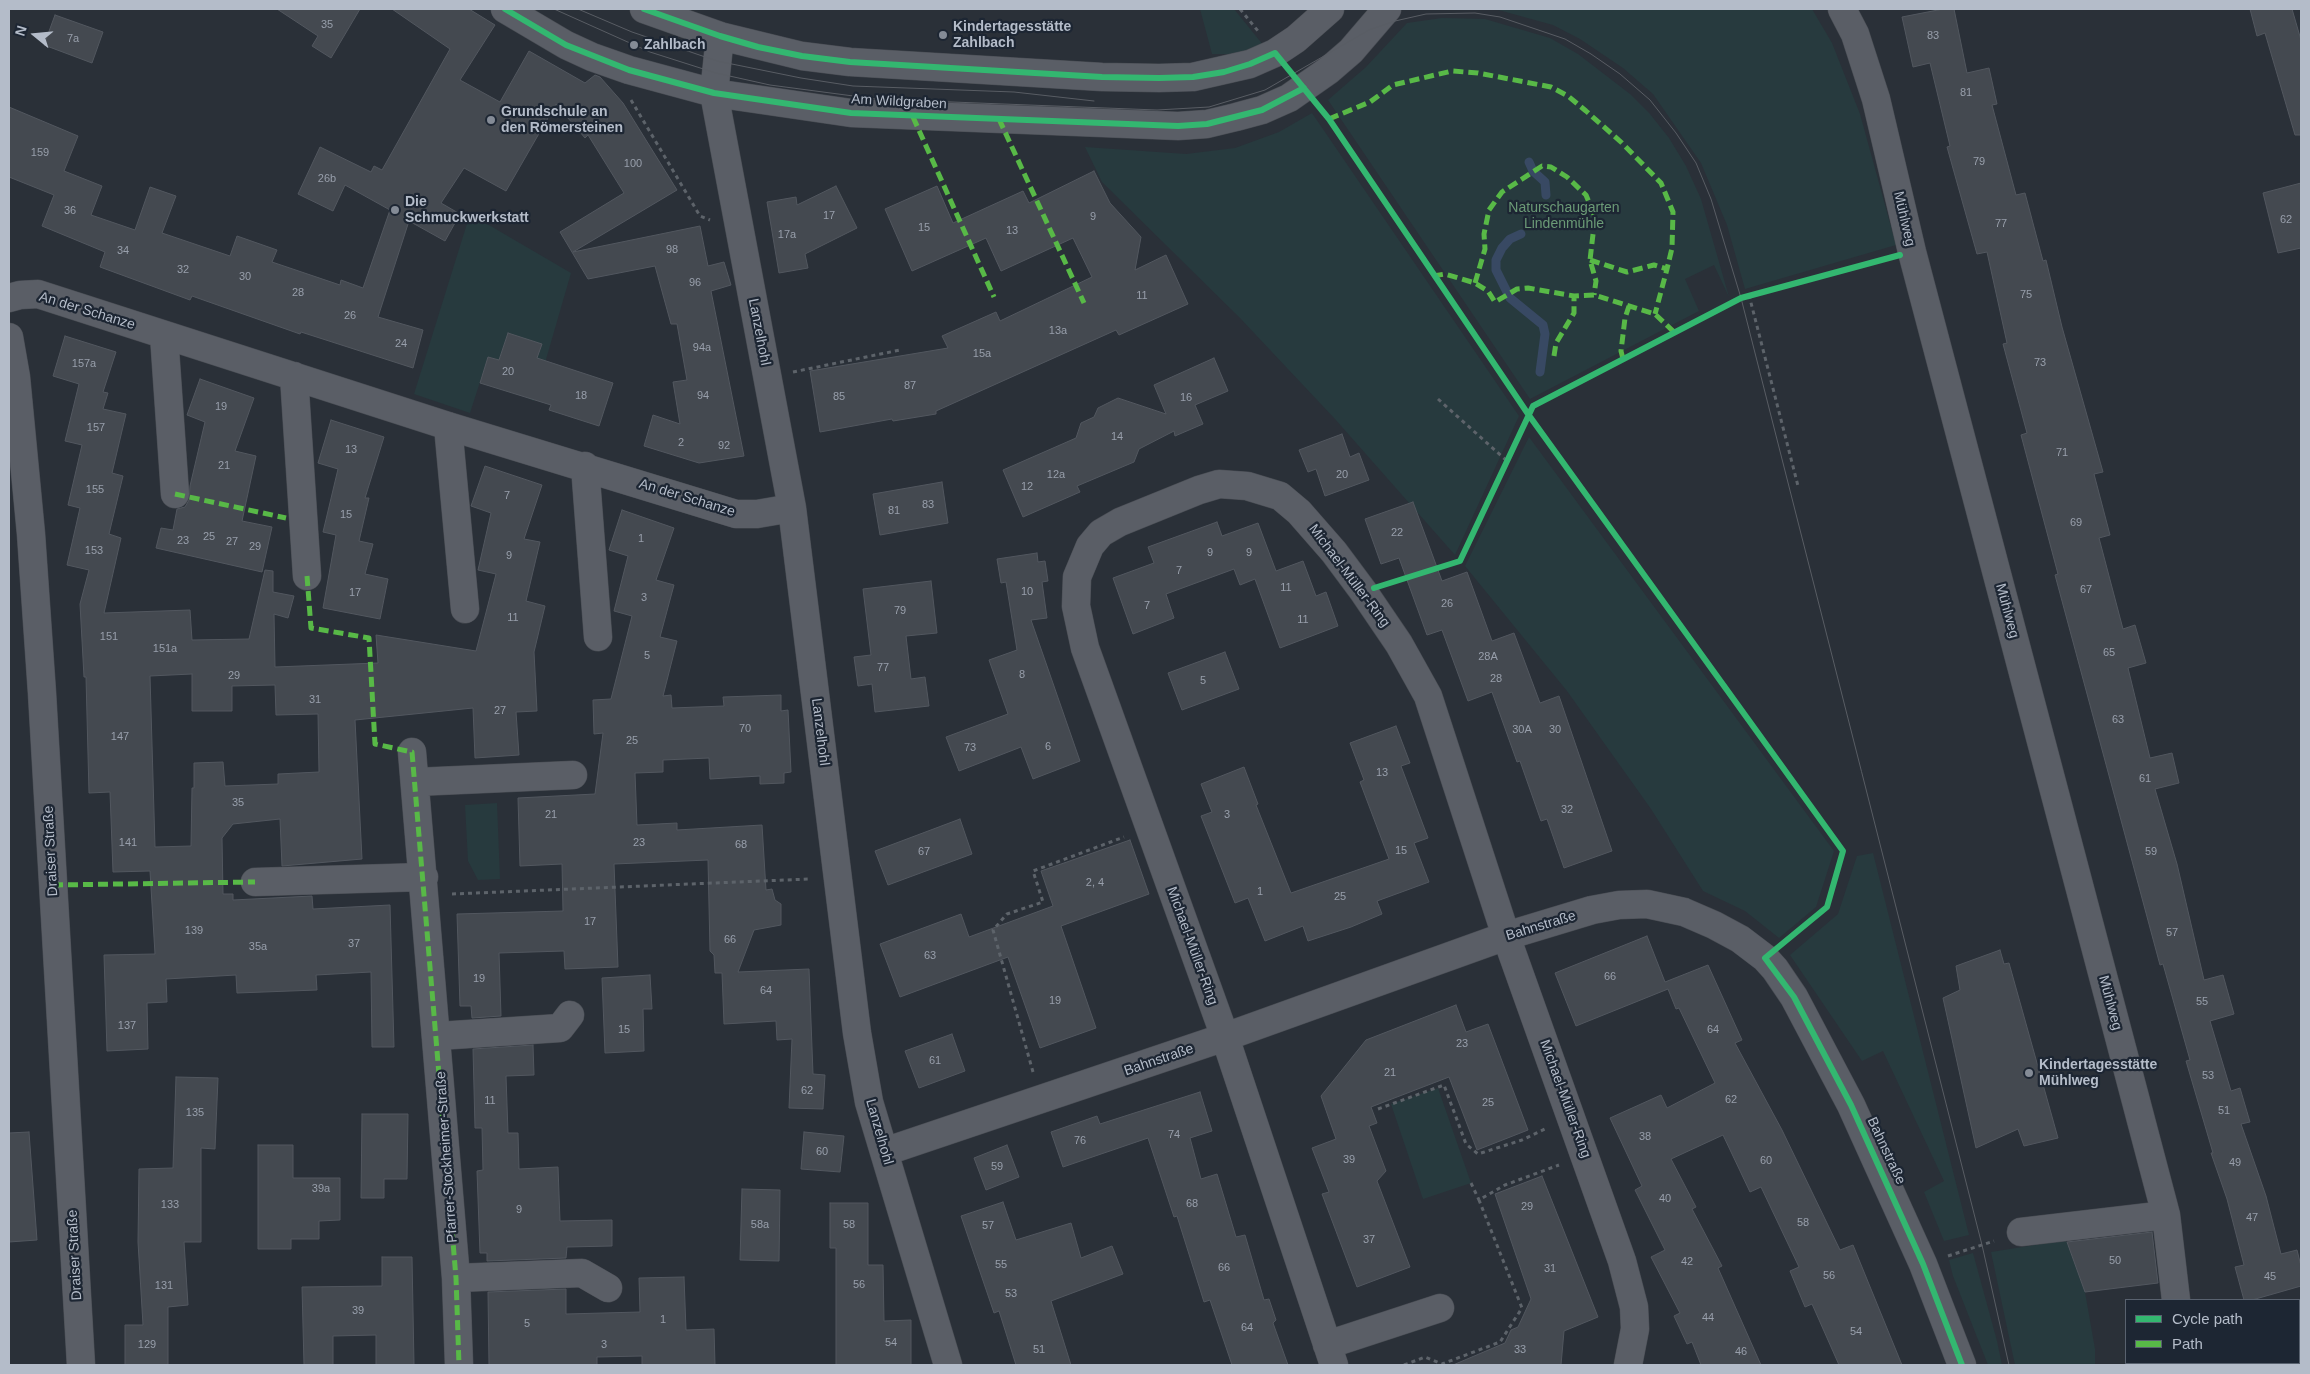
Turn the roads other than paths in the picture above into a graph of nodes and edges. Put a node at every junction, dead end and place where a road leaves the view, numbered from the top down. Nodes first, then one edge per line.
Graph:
1 (505, 9) edge
2 (644, 9) edge
3 (1330, 9) edge
4 (1388, 9) edge
5 (1842, 9) edge
6 (720, 36) junction
7 (714, 93) junction
8 (9, 298) edge
9 (164, 335) junction
10 (9, 337) edge
11 (294, 376) junction
12 (448, 426) junction
13 (584, 466) junction
14 (175, 494) dead end
15 (792, 508) junction
16 (307, 576) dead end
17 (465, 609) dead end
18 (598, 637) dead end
19 (412, 752) dead end
20 (573, 775) dead end
21 (415, 782) junction
22 (424, 877) junction
23 (256, 882) dead end
24 (1506, 936) junction
25 (570, 1014) dead end
26 (438, 1036) junction
27 (1224, 1037) junction
28 (884, 1152) junction
29 (2166, 1216) junction
30 (2021, 1232) road end
31 (456, 1278) junction
32 (608, 1288) dead end
33 (2176, 1299) edge
34 (1440, 1308) dead end
35 (1331, 1355) edge
36 (81, 1365) edge
37 (459, 1365) edge
38 (948, 1365) edge
39 (1628, 1365) edge
40 (1962, 1365) edge

1 - 7 street, Am Wildgraben
2 - 6 street
3 - 6 street
4 - 7 street, Am Wildgraben
5 - 29 street, Mühlweg
6 - 7 street
7 - 15 street, Lanzelhohl
8 - 9 street, An der Schanze
9 - 11 street, An der Schanze
9 - 14 street
10 - 36 street, Draiser Straße
11 - 12 street, An der Schanze
11 - 16 street
12 - 13 street, An der Schanze
12 - 17 street
13 - 15 street, An der Schanze
13 - 18 street
15 - 28 street, Lanzelhohl
19 - 21 street, Pfarrer-Stockheimer-Straße
20 - 21 street
21 - 22 street, Pfarrer-Stockheimer-Straße
22 - 23 street
22 - 26 street, Pfarrer-Stockheimer-Straße
24 - 27 street, Bahnstraße
24 - 27 street, Michael-Müller-Ring
24 - 39 street, Michael-Müller-Ring
24 - 40 street, Bahnstraße
25 - 26 street
26 - 31 street, Pfarrer-Stockheimer-Straße
27 - 28 street, Bahnstraße
27 - 35 street, Michael-Müller-Ring
28 - 38 street, Lanzelhohl
29 - 30 street
29 - 33 street, Mühlweg
31 - 32 street
31 - 37 street, Pfarrer-Stockheimer-Straße
34 - 35 street

